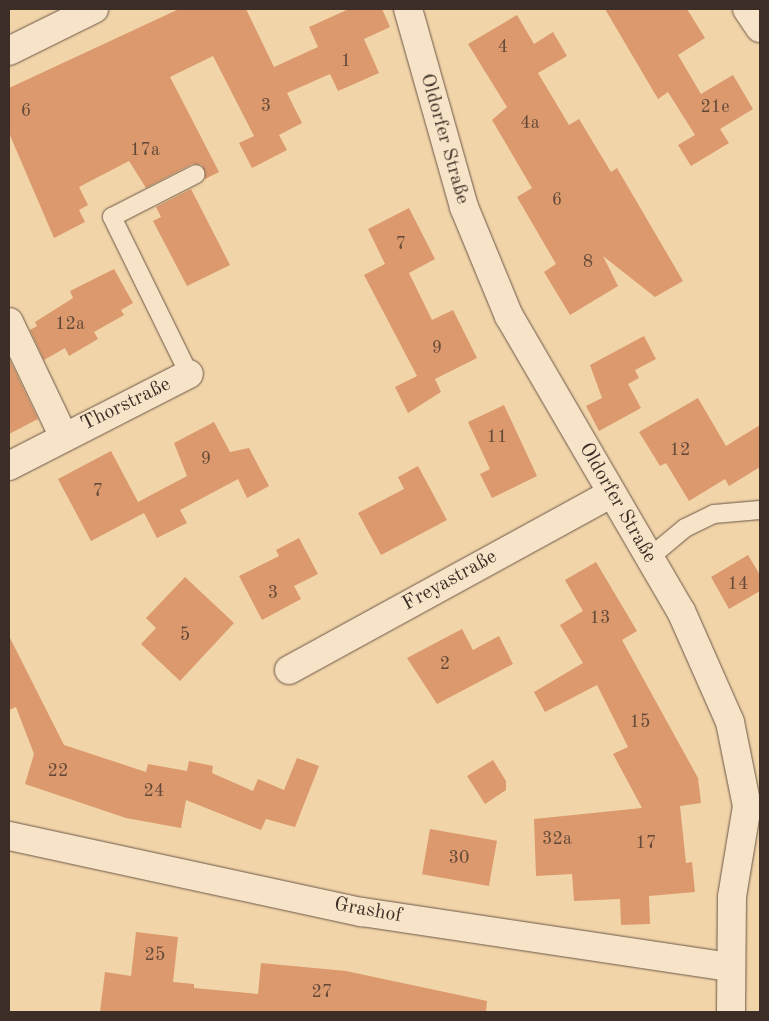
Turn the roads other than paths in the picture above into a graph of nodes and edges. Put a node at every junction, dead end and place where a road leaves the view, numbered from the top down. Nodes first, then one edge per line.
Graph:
1 (94, 9) edge
2 (408, 9) edge
3 (747, 9) edge
4 (760, 28) edge
5 (9, 51) edge
6 (196, 174) dead end
7 (9, 322) edge
8 (189, 374) joint
9 (64, 435) junction
10 (9, 466) edge
11 (612, 493) junction
12 (760, 510) edge
13 (649, 558) junction
14 (289, 670) dead end
15 (754, 805) edge
16 (9, 836) edge
17 (730, 967) junction
18 (731, 1012) edge

1 - 5 street
2 - 11 street, Oldorfer Straße
3 - 4 street
6 - 8 lane
7 - 9 street, Thorstraße
8 - 9 street, Thorstraße
9 - 10 street, Thorstraße
11 - 13 street, Oldorfer Straße
11 - 14 street, Freyastraße
12 - 13 lane
13 - 15 street, Oldorfer Straße
15 - 17 street, Oldorfer Straße
16 - 17 street, Grashof
17 - 18 street, Oldorfer Straße

